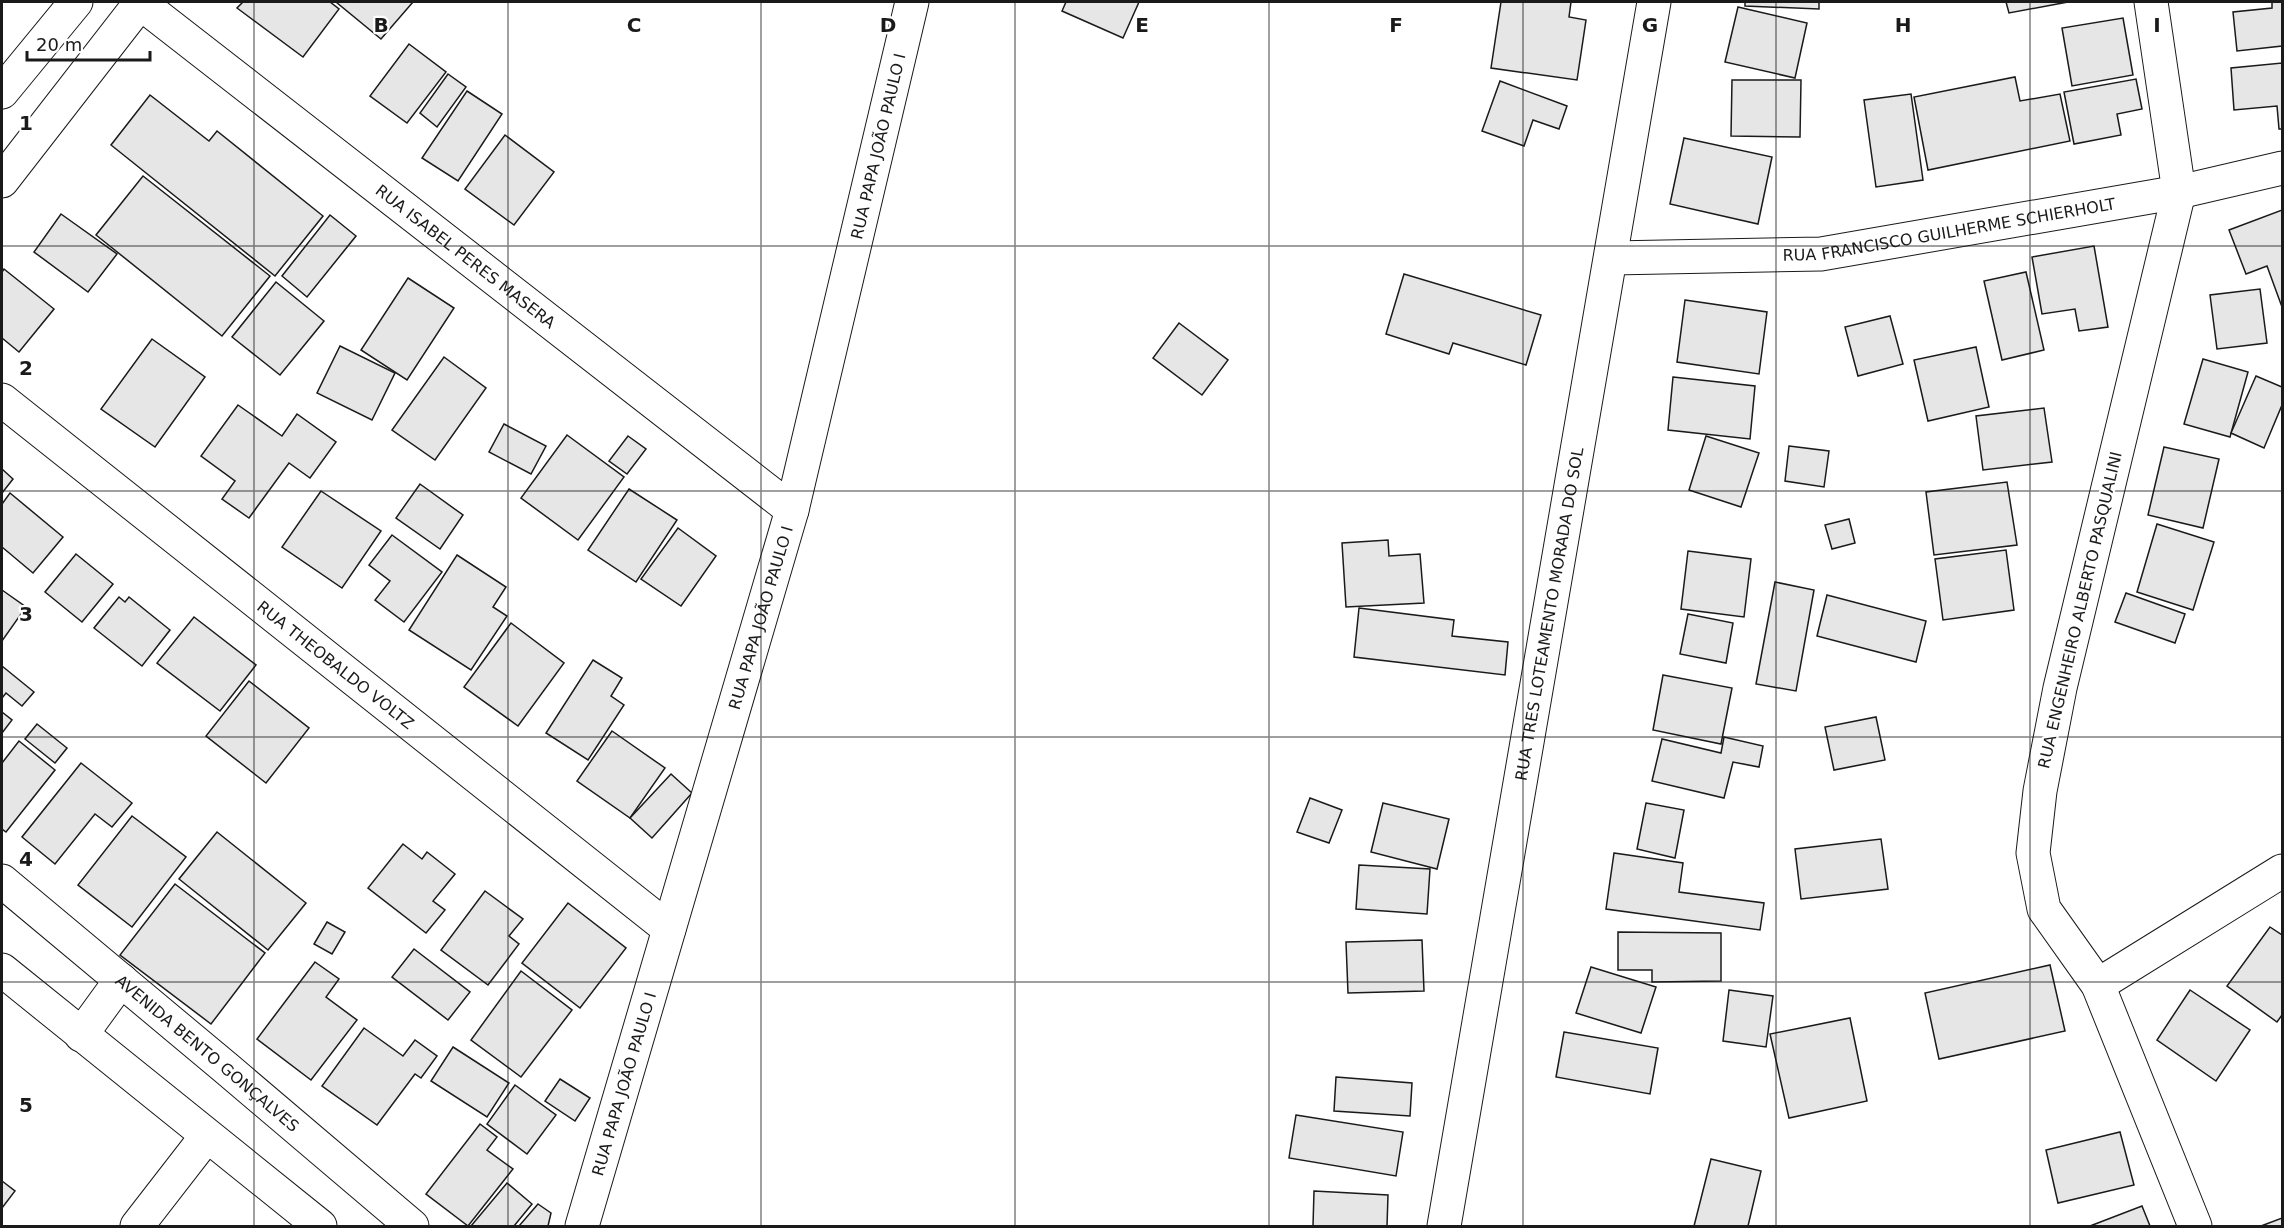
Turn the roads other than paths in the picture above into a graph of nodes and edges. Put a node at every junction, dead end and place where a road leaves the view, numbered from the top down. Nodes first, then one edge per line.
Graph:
1 (76, 2) edge
2 (140, 2) edge
3 (912, 2) edge
4 (1654, 2) edge
5 (2151, 2) edge
6 (2, 92) edge
7 (2283, 168) edge
8 (2, 181) edge
9 (2179, 192) junction
10 (1612, 258) junction
11 (2, 400) edge
12 (792, 510) junction
13 (2283, 871) edge
14 (2, 881) edge
15 (669, 928) junction
16 (2, 970) edge
17 (121, 980) junction
18 (2098, 985) junction
19 (81, 1035) junction
20 (206, 1137) junction
21 (136, 1227) edge
22 (320, 1227) edge
23 (412, 1227) edge
24 (582, 1227) edge
25 (1444, 1227) edge
26 (2195, 1227) edge

1 - 6 street
2 - 8 street
2 - 12 street, RUA ISABEL PERES MASERA
3 - 12 street, RUA PAPA JOÃO PAULO I
4 - 10 street, RUA TRES LOTEAMENTO MORADA DO SOL
5 - 9 street, RUA ENGENHEIRO ALBERTO PASQUALINI
7 - 9 street, RUA FRANCISCO GUILHERME SCHIERHOLT
9 - 10 street, RUA FRANCISCO GUILHERME SCHIERHOLT
9 - 18 street, RUA ENGENHEIRO ALBERTO PASQUALINI
10 - 25 street, RUA TRES LOTEAMENTO MORADA DO SOL
11 - 15 street, RUA THEOBALDO VOLTZ
12 - 15 street, RUA PAPA JOÃO PAULO I
13 - 18 street
14 - 17 street, AVENIDA BENTO GONÇALVES
15 - 24 street, RUA PAPA JOÃO PAULO I
16 - 19 street
17 - 19 street
17 - 23 street, AVENIDA BENTO GONÇALVES
18 - 26 street, RUA ENGENHEIRO ALBERTO PASQUALINI
19 - 20 street
20 - 21 street
20 - 22 street

